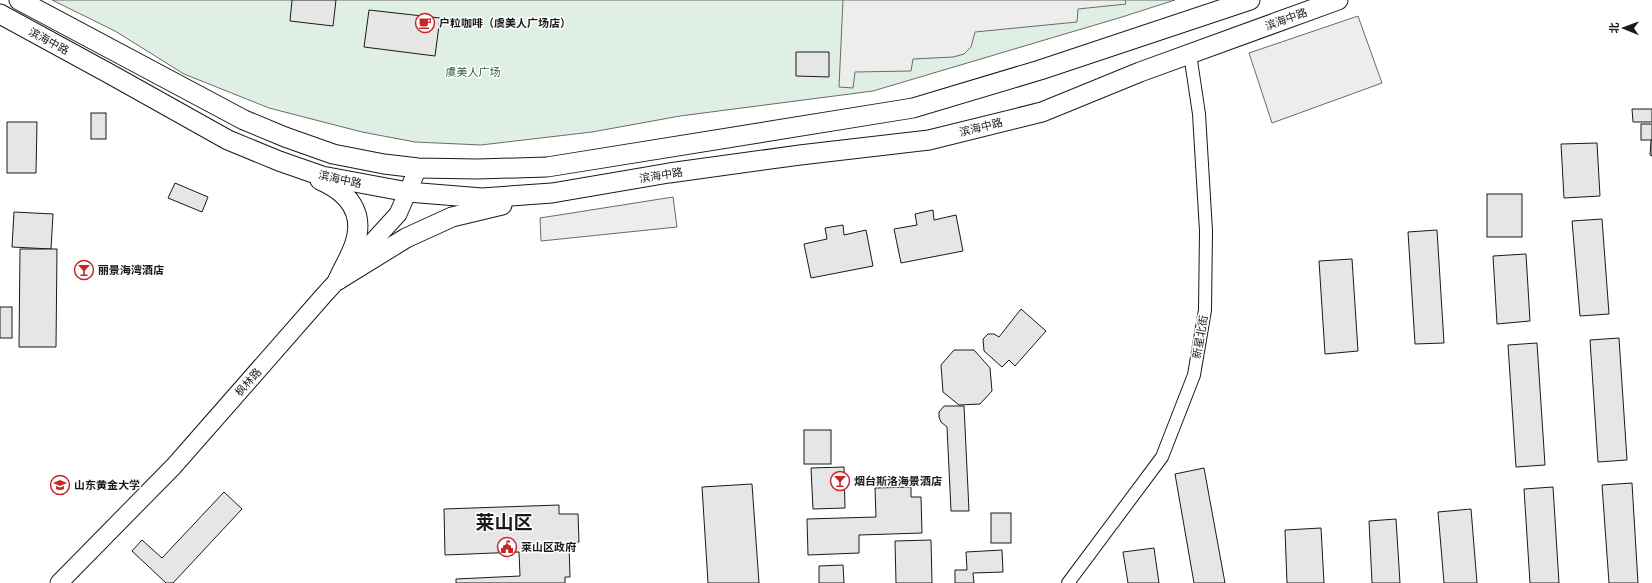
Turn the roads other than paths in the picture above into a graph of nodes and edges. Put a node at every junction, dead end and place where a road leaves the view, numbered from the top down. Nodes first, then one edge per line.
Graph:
1 (19, 0) edge
2 (1250, 0) edge
3 (1338, 0) edge
4 (0, 14) edge
5 (1190, 54) junction
6 (280, 161) junction
7 (418, 168) junction
8 (408, 192) junction
9 (552, 193) junction
10 (338, 280) junction
11 (59, 583) edge
12 (1068, 583) edge

1 - 7 main road, 滨海中路
2 - 7 main road, 滨海中路
3 - 5 main road, 滨海中路
4 - 6 main road, 滨海中路
5 - 9 main road, 滨海中路
5 - 12 street, 新星北街
6 - 8 main road, 滨海中路
6 - 10 main road
7 - 8 street, 枫林路
8 - 9 main road, 滨海中路
8 - 10 street, 枫林路
9 - 10 main road
10 - 11 street, 枫林路

